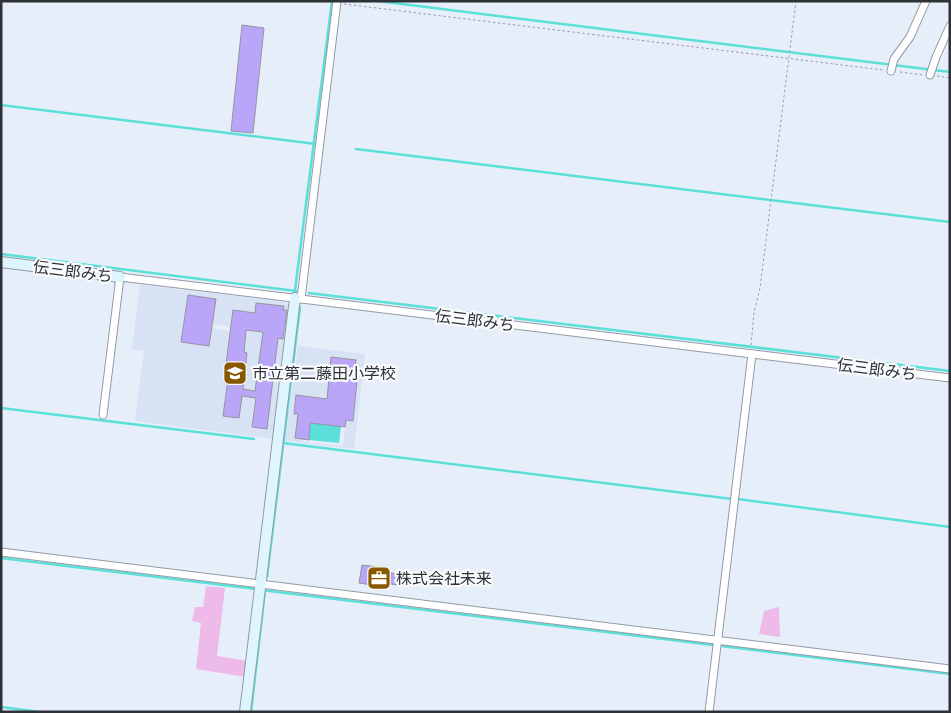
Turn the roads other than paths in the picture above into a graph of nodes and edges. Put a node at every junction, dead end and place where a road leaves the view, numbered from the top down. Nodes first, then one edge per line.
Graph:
1 (926, 1) edge
2 (335, 2) edge
3 (950, 26) edge
4 (891, 71) road end
5 (930, 75) road end
6 (1, 262) edge
7 (120, 277) junction
8 (298, 298) junction
9 (752, 354) junction
10 (950, 378) edge
11 (103, 414) dead end
12 (1, 552) edge
13 (260, 588) junction
14 (717, 644) junction
15 (950, 669) edge
16 (245, 712) edge
17 (709, 712) edge

1 - 4 street
2 - 8 street
3 - 5 street
6 - 7 street, 伝三郎みち
7 - 8 street, 伝三郎みち
7 - 11 street
8 - 9 street, 伝三郎みち
8 - 13 street
9 - 10 street, 伝三郎みち
9 - 14 street
12 - 13 street
13 - 14 street
13 - 16 street
14 - 15 street
14 - 17 street

